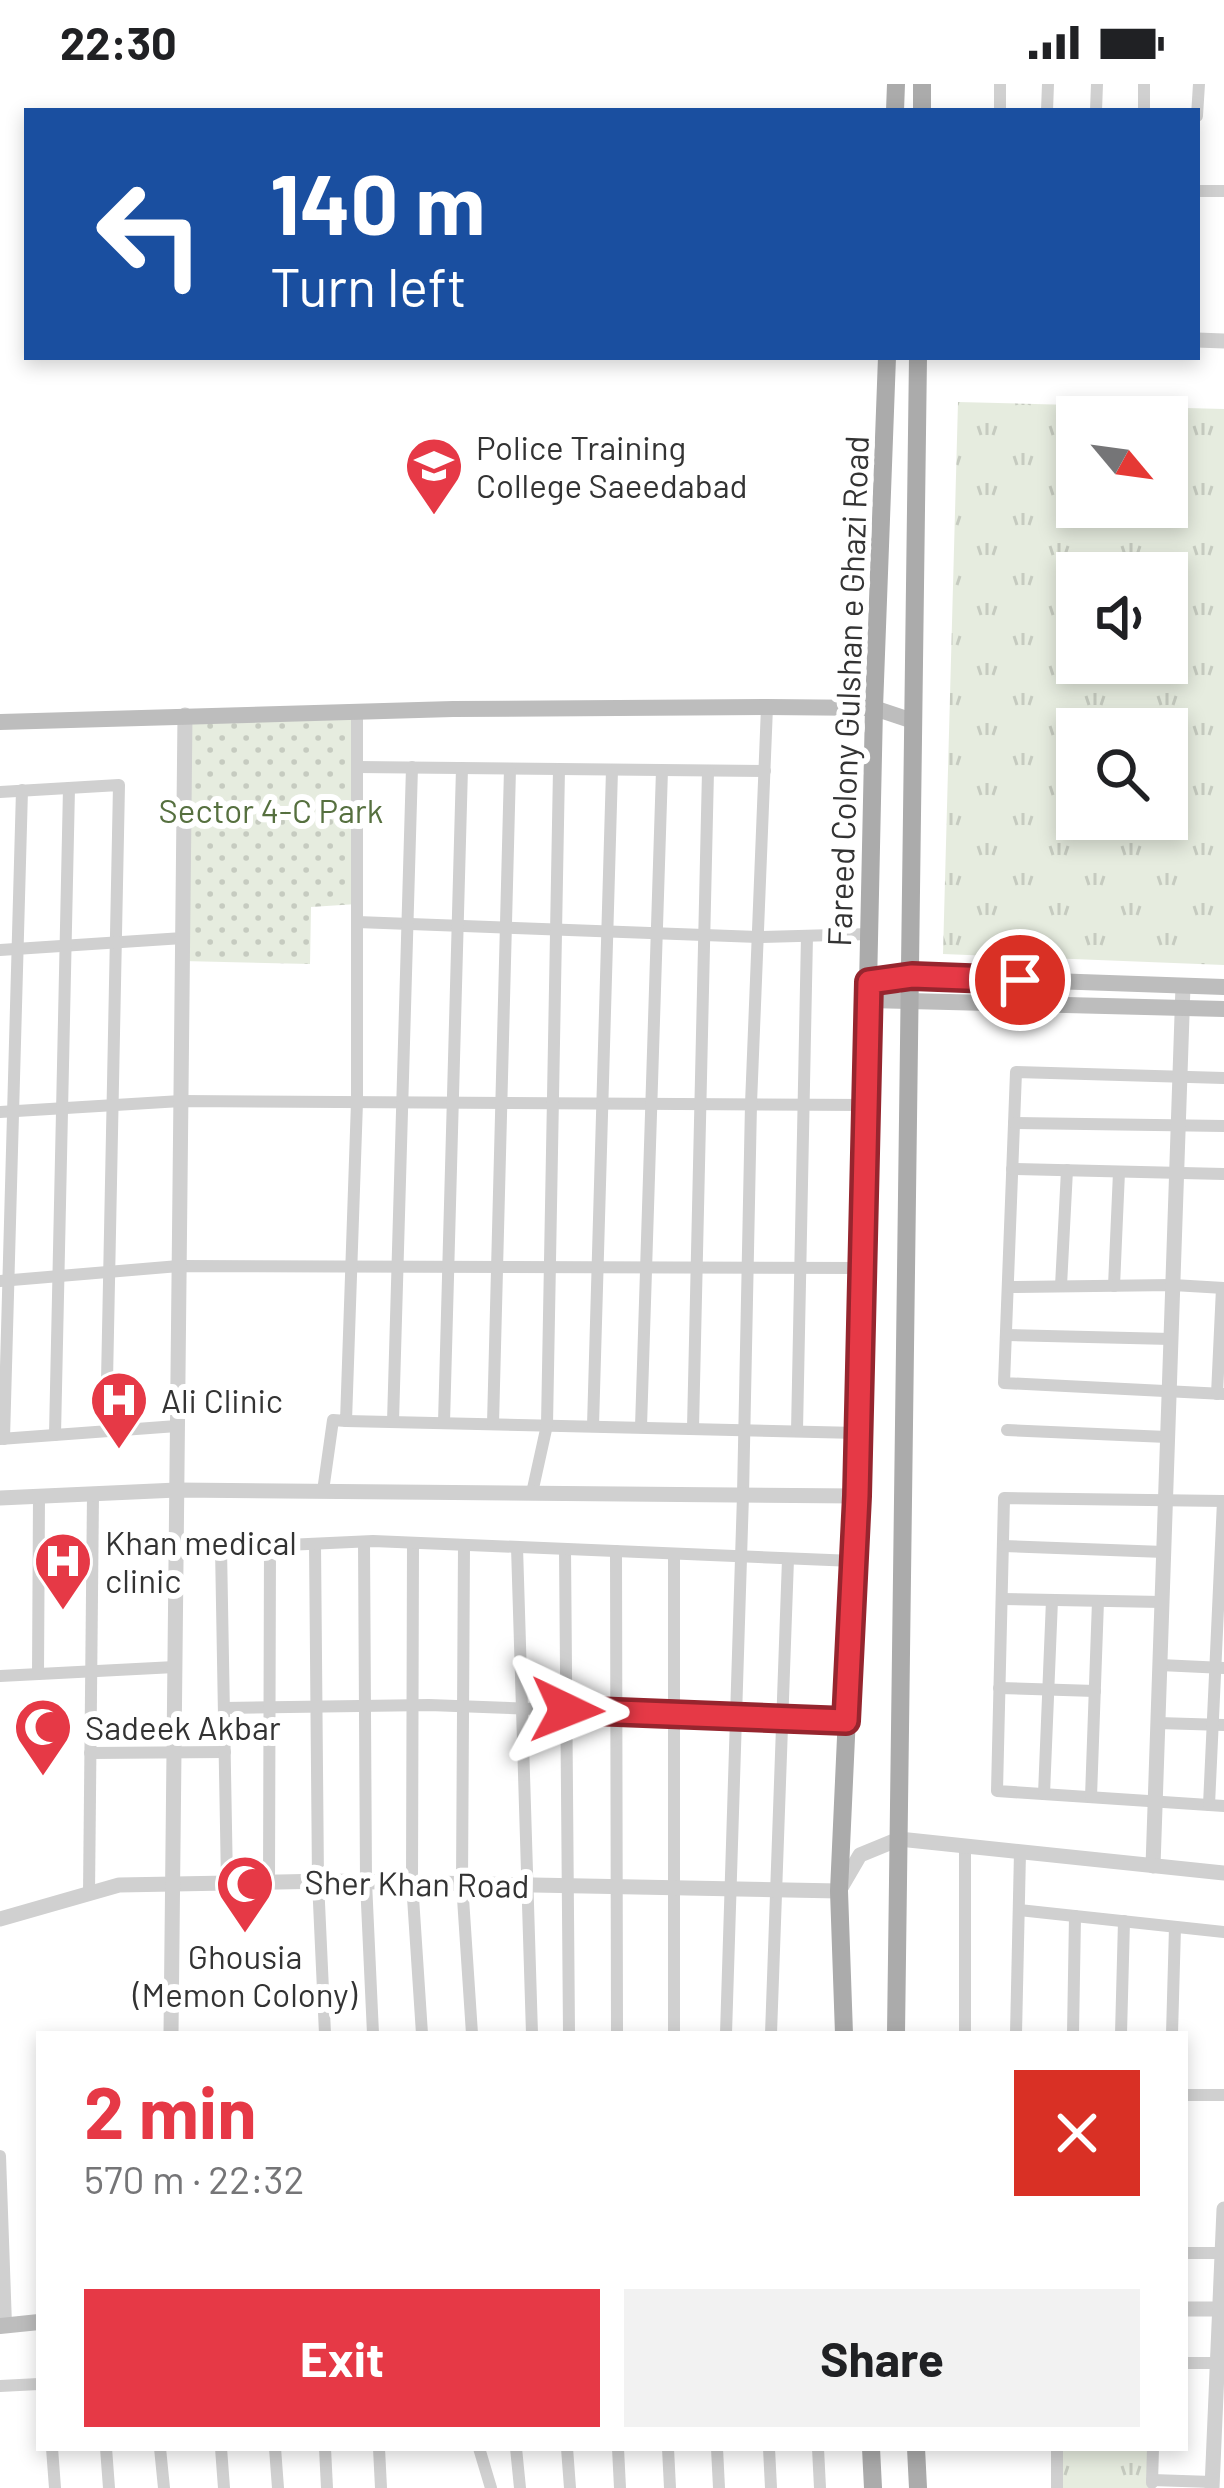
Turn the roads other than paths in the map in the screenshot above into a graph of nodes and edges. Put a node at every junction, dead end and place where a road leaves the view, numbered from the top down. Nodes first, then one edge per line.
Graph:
1 (887, 360) edge
2 (918, 360) edge
3 (767, 707) junction
4 (874, 709) junction
5 (357, 711) junction
6 (185, 715) junction
7 (914, 721) junction
8 (0, 722) edge
9 (357, 767) junction
10 (412, 767) junction
11 (462, 768) junction
12 (510, 769) junction
13 (559, 769) junction
14 (612, 770) junction
15 (662, 770) junction
16 (708, 771) junction
17 (764, 771) junction
18 (69, 788) junction
19 (22, 790) junction
20 (0, 791) edge
21 (357, 922) junction
22 (407, 924) junction
23 (458, 926) junction
24 (506, 928) junction
25 (556, 929) junction
26 (607, 931) junction
27 (657, 933) junction
28 (871, 934) junction
29 (705, 935) junction
30 (807, 936) junction
31 (183, 938) junction
32 (758, 938) junction
33 (117, 942) junction
34 (65, 945) junction
35 (17, 949) junction
36 (0, 950) edge
37 (912, 976) junction
38 (1183, 986) junction
39 (1224, 988) edge
40 (869, 991) junction
41 (911, 1000) junction
42 (1182, 1008) junction
43 (1224, 1009) edge
44 (1180, 1077) junction
45 (1224, 1078) edge
46 (181, 1101) junction
47 (357, 1102) junction
48 (402, 1102) junction
49 (453, 1102) junction
50 (501, 1103) junction
51 (553, 1103) junction
52 (602, 1103) junction
53 (651, 1104) junction
54 (701, 1104) junction
55 (752, 1104) junction
56 (803, 1104) junction
57 (114, 1105) junction
58 (867, 1105) junction
59 (62, 1108) junction
60 (6, 1111) edge
61 (1014, 1123) junction
62 (1178, 1126) junction
63 (1224, 1126) edge
64 (1012, 1169) junction
65 (1066, 1170) junction
66 (1119, 1172) junction
67 (1176, 1173) junction
68 (1224, 1174) edge
69 (179, 1266) junction
70 (352, 1267) junction
71 (397, 1267) junction
72 (448, 1267) junction
73 (497, 1267) junction
74 (550, 1267) junction
75 (598, 1268) junction
76 (646, 1268) junction
77 (697, 1268) junction
78 (748, 1268) junction
79 (800, 1268) junction
80 (862, 1268) junction
81 (111, 1274) junction
82 (58, 1277) junction
83 (4, 1280) edge
84 (1061, 1286) junction
85 (1114, 1286) junction
86 (1172, 1286) junction
87 (1008, 1287) junction
88 (1223, 1288) edge
89 (1006, 1335) junction
90 (1171, 1339) junction
91 (1169, 1392) junction
92 (1220, 1394) edge
93 (346, 1420) junction
94 (393, 1422) junction
95 (444, 1423) junction
96 (493, 1424) junction
97 (547, 1425) junction
98 (177, 1426) junction
99 (593, 1426) junction
100 (640, 1427) junction
101 (693, 1428) junction
102 (744, 1430) junction
103 (1007, 1430) dead end
104 (106, 1431) junction
105 (797, 1431) junction
106 (858, 1433) junction
107 (55, 1436) junction
108 (1168, 1437) junction
109 (2, 1439) edge
110 (177, 1490) junction
111 (323, 1491) junction
112 (532, 1493) junction
113 (93, 1494) junction
114 (40, 1496) junction
115 (743, 1496) junction
116 (857, 1496) junction
117 (0, 1498) edge
118 (1165, 1500) junction
119 (1223, 1501) edge
120 (364, 1542) junction
121 (413, 1543) junction
122 (314, 1544) junction
123 (464, 1545) junction
124 (270, 1546) junction
125 (1003, 1546) junction
126 (517, 1547) junction
127 (566, 1549) junction
128 (616, 1552) junction
129 (1164, 1552) junction
130 (674, 1554) junction
131 (741, 1557) junction
132 (788, 1558) junction
133 (854, 1561) junction
134 (1002, 1599) junction
135 (1052, 1600) junction
136 (1098, 1601) junction
137 (1162, 1602) junction
138 (1160, 1665) junction
139 (175, 1667) junction
140 (1220, 1667) edge
141 (91, 1672) junction
142 (38, 1674) junction
143 (0, 1676) edge
144 (999, 1688) junction
145 (1049, 1689) junction
146 (1095, 1691) junction
147 (413, 1705) junction
148 (365, 1706) junction
149 (463, 1706) junction
150 (270, 1707) junction
151 (316, 1707) junction
152 (224, 1708) junction
153 (522, 1708) junction
154 (567, 1710) junction
155 (616, 1712) junction
156 (674, 1714) junction
157 (736, 1717) junction
158 (783, 1718) junction
159 (846, 1721) junction
160 (1158, 1724) junction
161 (1218, 1725) edge
162 (174, 1752) junction
163 (224, 1752) junction
164 (90, 1753) junction
165 (1044, 1794) junction
166 (1091, 1797) junction
167 (1155, 1801) junction
168 (1208, 1804) junction
169 (1224, 1806) edge
170 (899, 1839) junction
171 (965, 1846) junction
172 (1020, 1852) junction
173 (1153, 1866) junction
174 (1224, 1874) edge
175 (318, 1881) junction
176 (269, 1882) junction
177 (366, 1882) junction
178 (412, 1882) junction
179 (227, 1883) junction
180 (462, 1883) junction
181 (172, 1884) junction
182 (527, 1885) junction
183 (568, 1886) junction
184 (617, 1886) junction
185 (674, 1888) junction
186 (730, 1888) junction
187 (776, 1889) junction
188 (839, 1891) junction
189 (89, 1894) junction
190 (1019, 1910) junction
191 (1075, 1916) junction
192 (0, 1919) edge
193 (1124, 1922) junction
194 (1175, 1927) junction
195 (1224, 1932) edge
196 (171, 2031) edge
197 (325, 2031) edge
198 (373, 2031) edge
199 (422, 2031) edge
200 (472, 2031) edge
201 (532, 2031) edge
202 (569, 2031) edge
203 (617, 2031) edge
204 (674, 2031) edge
205 (726, 2031) edge
206 (771, 2031) edge
207 (844, 2031) edge
208 (896, 2031) edge
209 (965, 2031) edge
210 (1016, 2031) edge
211 (1072, 2031) edge
212 (1121, 2031) edge
213 (1172, 2031) edge
214 (1188, 2095) edge
215 (1224, 2095) edge
216 (0, 2156) edge
217 (1224, 2209) edge
218 (1188, 2253) edge
219 (1222, 2253) edge
220 (2, 2260) edge
221 (1188, 2309) edge
222 (1220, 2309) junction
223 (36, 2322) edge
224 (3, 2326) edge
225 (1188, 2363) edge
226 (1217, 2363) junction
227 (36, 2384) edge
228 (0, 2386) edge
229 (52, 2451) edge
230 (106, 2451) edge
231 (160, 2451) edge
232 (221, 2451) edge
233 (275, 2451) edge
234 (325, 2451) edge
235 (379, 2451) edge
236 (480, 2451) edge
237 (516, 2451) edge
238 (567, 2451) edge
239 (618, 2451) edge
240 (668, 2451) edge
241 (717, 2451) edge
242 (769, 2451) edge
243 (818, 2451) edge
244 (871, 2451) edge
245 (916, 2451) edge
246 (1057, 2451) edge
247 (1153, 2451) edge
248 (1152, 2484) edge
249 (1212, 2485) edge
250 (55, 2488) edge
251 (109, 2488) edge
252 (164, 2488) edge
253 (224, 2488) edge
254 (278, 2488) edge
255 (327, 2488) edge
256 (381, 2488) edge
257 (491, 2488) edge
258 (520, 2488) edge
259 (570, 2488) edge
260 (620, 2488) edge
261 (670, 2488) edge
262 (719, 2488) edge
263 (771, 2488) edge
264 (820, 2488) edge
265 (873, 2488) edge
266 (918, 2488) edge
267 (1057, 2488) edge

1 - 4 main road, Fareed Colony Gulshan e Ghazi Road
2 - 7 main road, Fareed Colony Gulshan e Ghazi Road
3 - 4 main road
3 - 5 main road
3 - 17 street
4 - 7 main road
4 - 28 main road, Fareed Colony Gulshan e Ghazi Road
5 - 6 main road
5 - 9 street
6 - 8 main road
6 - 31 street
7 - 37 main road, Fareed Colony Gulshan e Ghazi Road
9 - 10 street
9 - 21 street
10 - 11 street
10 - 22 street
11 - 12 street
11 - 23 street
12 - 13 street
12 - 24 street
13 - 14 street
13 - 25 street
14 - 15 street
14 - 26 street
15 - 16 street
15 - 27 street
16 - 17 street
16 - 29 street
17 - 32 street
18 - 19 street
18 - 33 street
18 - 34 street
19 - 20 street
19 - 35 street
21 - 22 street
21 - 47 street
22 - 23 street
22 - 48 street
23 - 24 street
23 - 49 street
24 - 25 street
24 - 50 street
25 - 26 street
25 - 51 street
26 - 27 street
26 - 52 street
27 - 29 street
27 - 53 street
28 - 30 street
28 - 40 main road, Fareed Colony Gulshan e Ghazi Road
29 - 32 street
29 - 54 street
30 - 32 street
30 - 56 street
31 - 33 street
31 - 46 street
32 - 55 street
33 - 34 street
33 - 57 street
34 - 35 street
34 - 59 street
35 - 36 street
35 - 60 street
37 - 38 main road
37 - 40 main road
37 - 41 main road, Fareed Colony Gulshan e Ghazi Road
38 - 39 main road
38 - 42 street
40 - 41 main road
40 - 58 main road, Fareed Colony Gulshan e Ghazi Road
41 - 42 main road
41 - 170 main road, Fareed Colony Gulshan e Ghazi Road
42 - 43 main road
42 - 44 street
44 - 45 street
44 - 61 street
44 - 62 street
46 - 47 street
46 - 57 street
46 - 69 street
47 - 48 street
47 - 70 street
48 - 49 street
48 - 71 street
49 - 50 street
49 - 72 street
50 - 51 street
50 - 73 street
51 - 52 street
51 - 74 street
52 - 53 street
52 - 75 street
53 - 54 street
53 - 76 street
54 - 55 street
54 - 77 street
55 - 56 street
55 - 78 street
56 - 58 street
56 - 79 street
57 - 59 street
57 - 81 street
58 - 80 main road, Fareed Colony Gulshan e Ghazi Road
59 - 60 street
59 - 82 street
60 - 83 street
61 - 62 street
61 - 64 street
62 - 63 street
62 - 67 street
64 - 65 street
64 - 87 street
65 - 66 street
65 - 84 street
66 - 67 street
66 - 85 street
67 - 68 street
67 - 86 street
69 - 70 street
69 - 81 street
69 - 98 street
70 - 71 street
70 - 93 street
71 - 72 street
71 - 94 street
72 - 73 street
72 - 95 street
73 - 74 street
73 - 96 street
74 - 75 street
74 - 97 street
75 - 76 street
75 - 99 street
76 - 77 street
76 - 100 street
77 - 78 street
77 - 101 street
78 - 79 street
78 - 102 street
79 - 80 street
79 - 105 street
80 - 106 main road, Fareed Colony Gulshan e Ghazi Road
81 - 82 street
81 - 104 street
82 - 83 street
82 - 107 street
83 - 109 street
84 - 85 street
84 - 87 street
85 - 86 street
86 - 88 street
86 - 90 street
87 - 89 street
88 - 92 street
89 - 90 street
89 - 91 street
90 - 91 street
91 - 92 street
91 - 108 street
93 - 94 street
93 - 111 street
94 - 95 street
95 - 96 street
96 - 97 street
97 - 99 street
97 - 112 street
98 - 104 street
98 - 110 street
99 - 100 street
100 - 101 street
101 - 102 street
102 - 105 street
102 - 115 street
103 - 108 street
104 - 107 street
105 - 106 street
106 - 116 main road, Fareed Colony Gulshan e Ghazi Road
107 - 109 street
108 - 118 street
110 - 111 street
110 - 113 street
110 - 139 street
111 - 112 street
112 - 115 street
113 - 114 street
113 - 141 street
114 - 117 street
114 - 142 street
115 - 116 street
115 - 131 street
116 - 133 main road, Fareed Colony Gulshan e Ghazi Road
118 - 119 street
118 - 125 street
118 - 129 street
119 - 140 street
120 - 121 street
120 - 122 street
120 - 148 street
121 - 123 street
121 - 147 street
122 - 124 street
122 - 151 street
123 - 126 street
123 - 149 street
124 - 150 street
124 - 152 street
125 - 129 street
125 - 134 street
126 - 127 street
126 - 153 street
127 - 128 street
127 - 154 street
128 - 130 street
128 - 155 street
129 - 137 street
130 - 131 street
130 - 156 street
131 - 132 street
131 - 157 street
132 - 133 street
132 - 158 street
133 - 159 main road, Fareed Colony Gulshan e Ghazi Road
134 - 135 street
134 - 144 street
135 - 136 street
135 - 145 street
136 - 137 street
136 - 146 street
137 - 138 street
138 - 140 street
138 - 160 street
139 - 141 street
139 - 162 street
140 - 161 street
141 - 142 street
141 - 164 street
142 - 143 street
144 - 145 street
144 - 165 street
145 - 146 street
145 - 165 street
146 - 166 street
147 - 148 street
147 - 149 street
147 - 178 street
148 - 151 street
148 - 177 street
149 - 153 street
149 - 180 street
150 - 151 street
150 - 152 street
150 - 176 street
151 - 175 street
152 - 163 street
153 - 154 street
153 - 182 street
154 - 155 street
154 - 183 street
155 - 156 street
155 - 184 street
156 - 157 street
156 - 185 street
157 - 158 street
157 - 186 street
158 - 159 street
158 - 187 street
159 - 188 main road, Fareed Colony Gulshan e Ghazi Road
160 - 161 street
160 - 167 street
161 - 168 street
162 - 163 street
162 - 164 street
162 - 181 street
163 - 179 street
164 - 189 street
165 - 166 street
166 - 167 street
167 - 168 street
167 - 173 street
168 - 169 street
170 - 171 street
170 - 188 street
170 - 208 main road, Fareed Colony Gulshan e Ghazi Road
171 - 172 street
171 - 209 street
172 - 173 street
172 - 190 street
173 - 174 street
175 - 176 street, Sher Khan Road
175 - 177 street, Sher Khan Road
175 - 197 street
176 - 179 street, Sher Khan Road
177 - 178 street, Sher Khan Road
177 - 198 street
178 - 180 street, Sher Khan Road
178 - 199 street
179 - 181 street, Sher Khan Road
180 - 182 street, Sher Khan Road
180 - 200 street
181 - 189 street, Sher Khan Road
181 - 196 street
182 - 183 street, Sher Khan Road
182 - 201 street
183 - 184 street, Sher Khan Road
183 - 202 street
184 - 185 street, Sher Khan Road
184 - 203 street
185 - 186 street, Sher Khan Road
185 - 204 street
186 - 187 street, Sher Khan Road
186 - 205 street
187 - 188 street, Sher Khan Road
187 - 206 street
188 - 207 main road, Fareed Colony Gulshan e Ghazi Road
189 - 192 street, Sher Khan Road
190 - 191 street
190 - 210 street
191 - 193 street
191 - 211 street
193 - 194 street
193 - 212 street
194 - 195 street
194 - 213 street
214 - 215 street
216 - 220 street
217 - 219 street
218 - 219 street
219 - 222 street
220 - 224 street
221 - 222 street
222 - 226 street
223 - 224 main road
225 - 226 street
226 - 249 street
227 - 228 street
229 - 250 street
230 - 251 street
231 - 252 street
232 - 253 street
233 - 254 street
234 - 255 street
235 - 256 street
236 - 257 street
237 - 258 street
238 - 259 street
239 - 260 street
240 - 261 street
241 - 262 street
242 - 263 street
243 - 264 street
244 - 265 main road
245 - 266 main road
246 - 267 street
247 - 248 street
248 - 249 street

